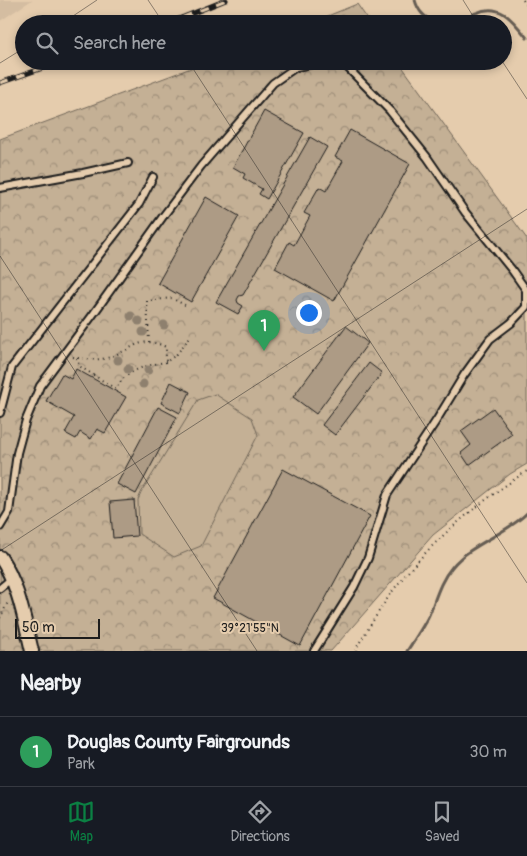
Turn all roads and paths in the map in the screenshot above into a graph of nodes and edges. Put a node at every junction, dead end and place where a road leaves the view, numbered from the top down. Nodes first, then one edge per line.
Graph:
1 (523, 0) edge
2 (527, 5) edge
3 (292, 70) edge
4 (349, 70) edge
5 (128, 162) dead end
6 (154, 177) dead end
7 (0, 188) edge
8 (185, 305) dead end
9 (190, 336) dead end
10 (149, 342) junction
11 (73, 357) dead end
12 (77, 358) junction
13 (166, 362) junction
14 (0, 413) edge
15 (527, 471) edge
16 (0, 527) edge
17 (0, 557) edge
18 (11, 579) junction
19 (0, 588) edge
20 (32, 651) edge
21 (314, 651) edge
22 (356, 651) edge

1 - 2 path
3 - 16 lane
4 - 21 lane
5 - 7 lane
6 - 14 lane
8 - 10 path
9 - 13 path
10 - 12 path
10 - 13 path
11 - 12 path
12 - 13 path
15 - 22 path
17 - 18 street
18 - 19 lane
18 - 20 street

